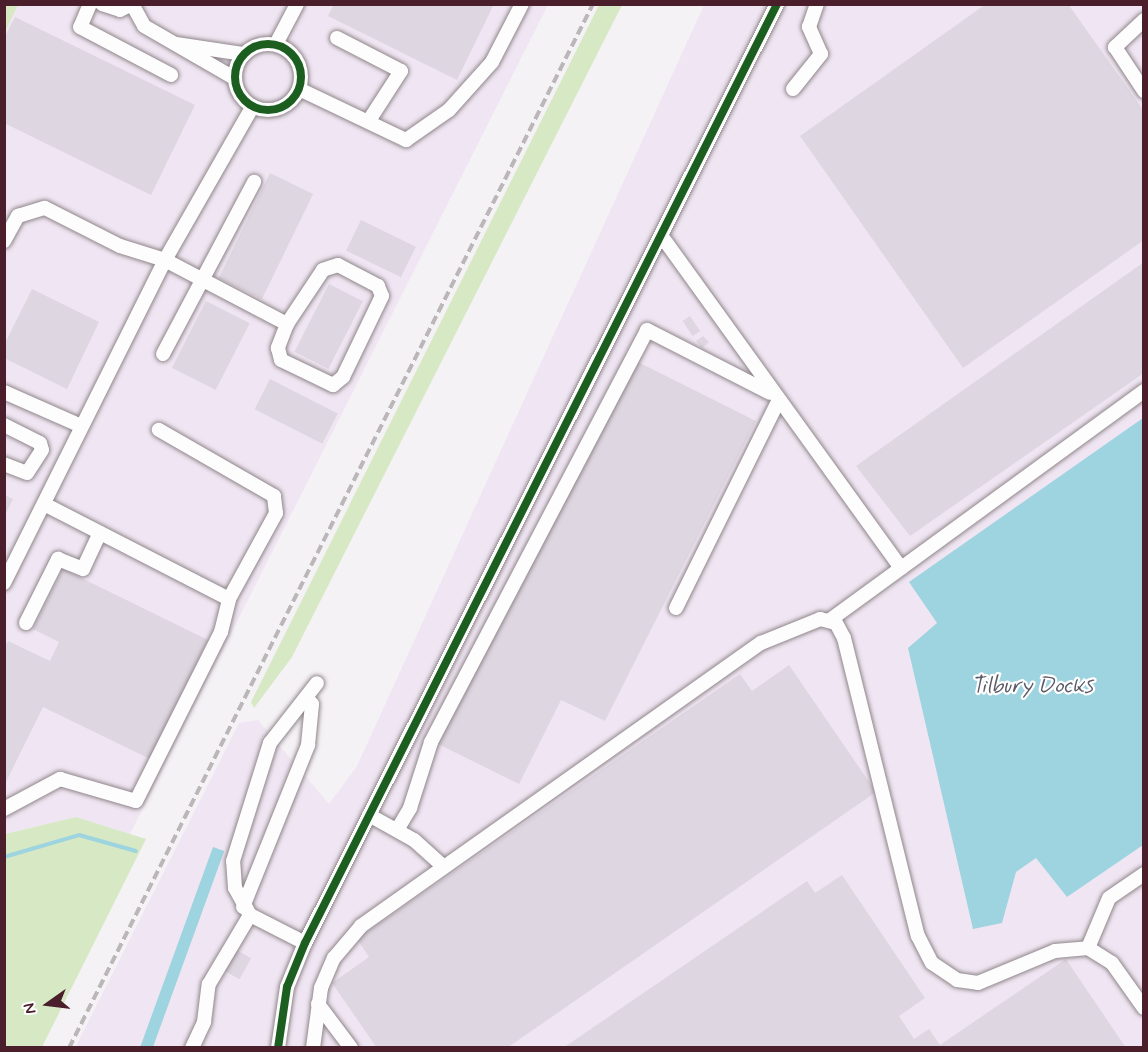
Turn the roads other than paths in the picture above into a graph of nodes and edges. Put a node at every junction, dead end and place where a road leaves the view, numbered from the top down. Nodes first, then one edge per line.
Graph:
1 (90, 4) edge
2 (102, 4) edge
3 (132, 4) edge
4 (297, 4) edge
5 (522, 4) edge
6 (777, 4) edge
7 (817, 4) edge
8 (1143, 20) edge
9 (337, 38) dead end
10 (176, 44) junction
11 (276, 44) junction
12 (244, 54) junction
13 (171, 75) dead end
14 (234, 78) junction
15 (299, 89) junction
16 (793, 89) dead end
17 (1143, 91) edge
18 (253, 106) junction
19 (374, 122) junction
20 (254, 182) dead end
21 (663, 238) junction
22 (4, 241) edge
23 (165, 260) junction
24 (204, 282) junction
25 (287, 324) junction
26 (163, 354) dead end
27 (1143, 391) edge
28 (4, 392) edge
29 (774, 398) junction
30 (4, 425) edge
31 (81, 426) junction
32 (159, 430) dead end
33 (4, 464) edge
34 (44, 504) junction
35 (100, 533) junction
36 (901, 568) junction
37 (4, 583) edge
38 (229, 599) junction
39 (676, 608) dead end
40 (830, 620) junction
41 (26, 623) dead end
42 (317, 683) dead end
43 (306, 697) junction
44 (415, 724) junction
45 (431, 742) junction
46 (4, 808) edge
47 (369, 815) junction
48 (396, 830) junction
49 (443, 866) junction
50 (1143, 874) edge
51 (246, 911) junction
52 (305, 943) junction
53 (1088, 948) junction
54 (318, 1004) junction
55 (1143, 1008) edge
56 (192, 1047) edge
57 (278, 1047) edge
58 (313, 1047) edge
59 (351, 1047) edge

1 - 13 street
2 - 3 street
3 - 10 street
4 - 11 street
5 - 19 street
6 - 21 street
7 - 16 street
8 - 17 street
9 - 19 street
10 - 12 street
10 - 14 street
11 - 12 street
11 - 15 street
12 - 14 street
14 - 18 street
15 - 18 street
15 - 19 street
18 - 23 street
20 - 24 street
21 - 29 street
21 - 44 street
22 - 23 street
23 - 24 street
23 - 31 street
24 - 25 street
24 - 26 street
25 - 25 street
27 - 36 street
28 - 31 street
29 - 36 street
29 - 39 street
29 - 45 street
30 - 33 street
31 - 34 street
32 - 38 street
34 - 35 street
34 - 37 street
35 - 38 street
35 - 41 street
36 - 40 street
38 - 46 street
40 - 49 street
40 - 53 street
42 - 43 street
43 - 51 street
43 - 51 street
44 - 45 street
44 - 47 street
45 - 48 street
47 - 48 street
47 - 52 street
48 - 49 street
49 - 54 street
50 - 53 street
51 - 52 street
51 - 56 street
52 - 57 street
53 - 55 street
54 - 58 street
54 - 59 street

